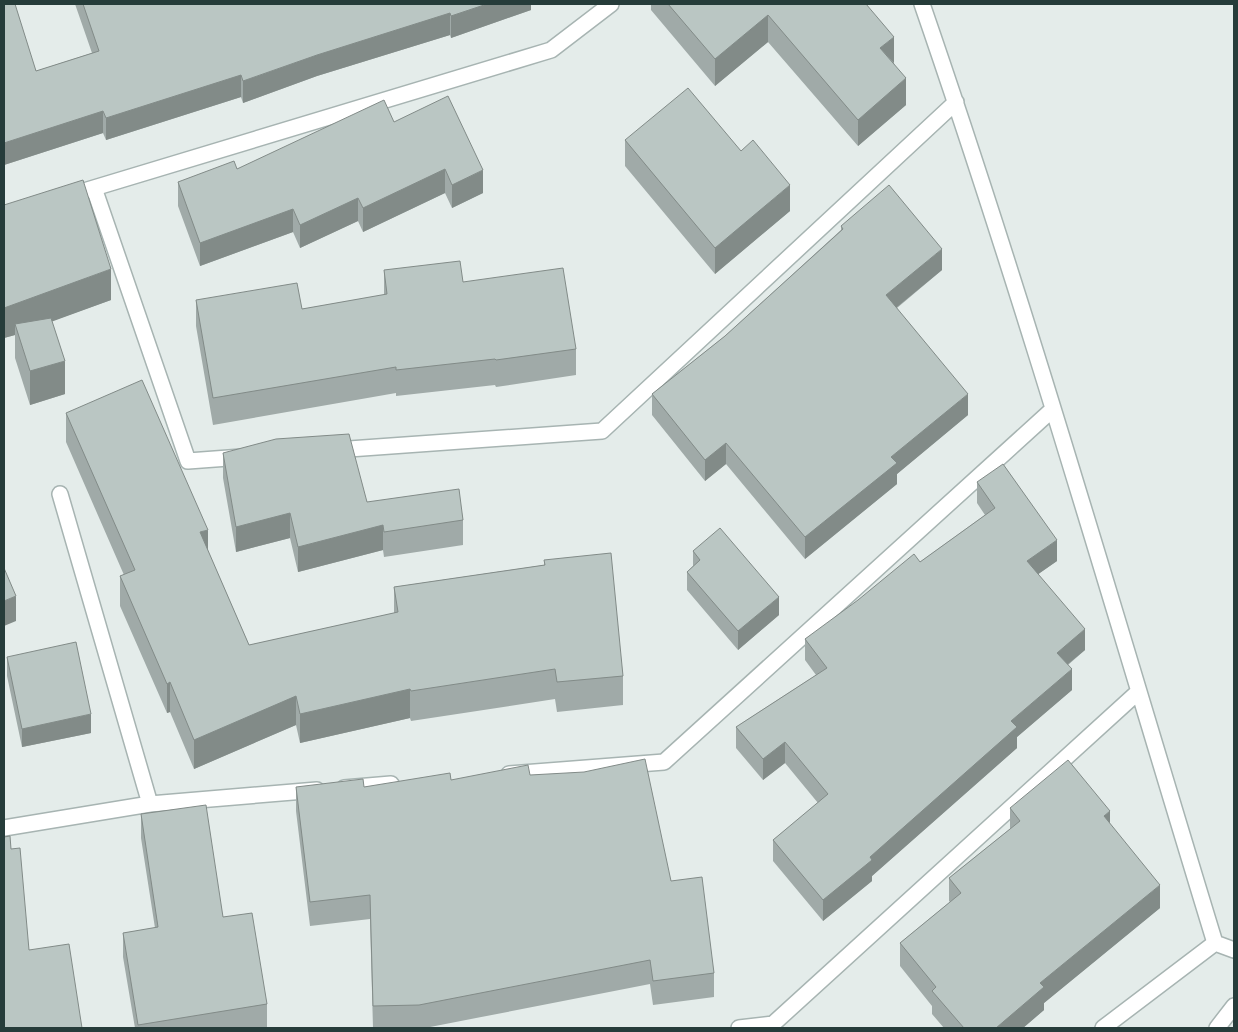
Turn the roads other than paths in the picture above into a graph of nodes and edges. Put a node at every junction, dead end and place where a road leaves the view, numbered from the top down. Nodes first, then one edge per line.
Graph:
1 (611, 4) edge
2 (922, 4) edge
3 (956, 102) junction
4 (94, 188) junction
5 (67, 197) edge
6 (1053, 409) junction
7 (316, 452) edge
8 (257, 456) edge
9 (60, 494) dead end
10 (1138, 692) junction
11 (496, 776) edge
12 (407, 783) edge
13 (150, 804) junction
14 (4, 828) edge
15 (1215, 943) junction
16 (1234, 950) edge
17 (1234, 1006) edge
18 (739, 1028) edge
19 (1103, 1028) edge
20 (1217, 1028) edge

1 - 4 street
2 - 3 street
3 - 6 street
3 - 7 street
4 - 5 street
4 - 8 street
6 - 10 street
6 - 11 street
9 - 13 street
10 - 15 street
10 - 18 street
12 - 13 street
13 - 14 street
15 - 16 street
15 - 19 street
17 - 20 street

